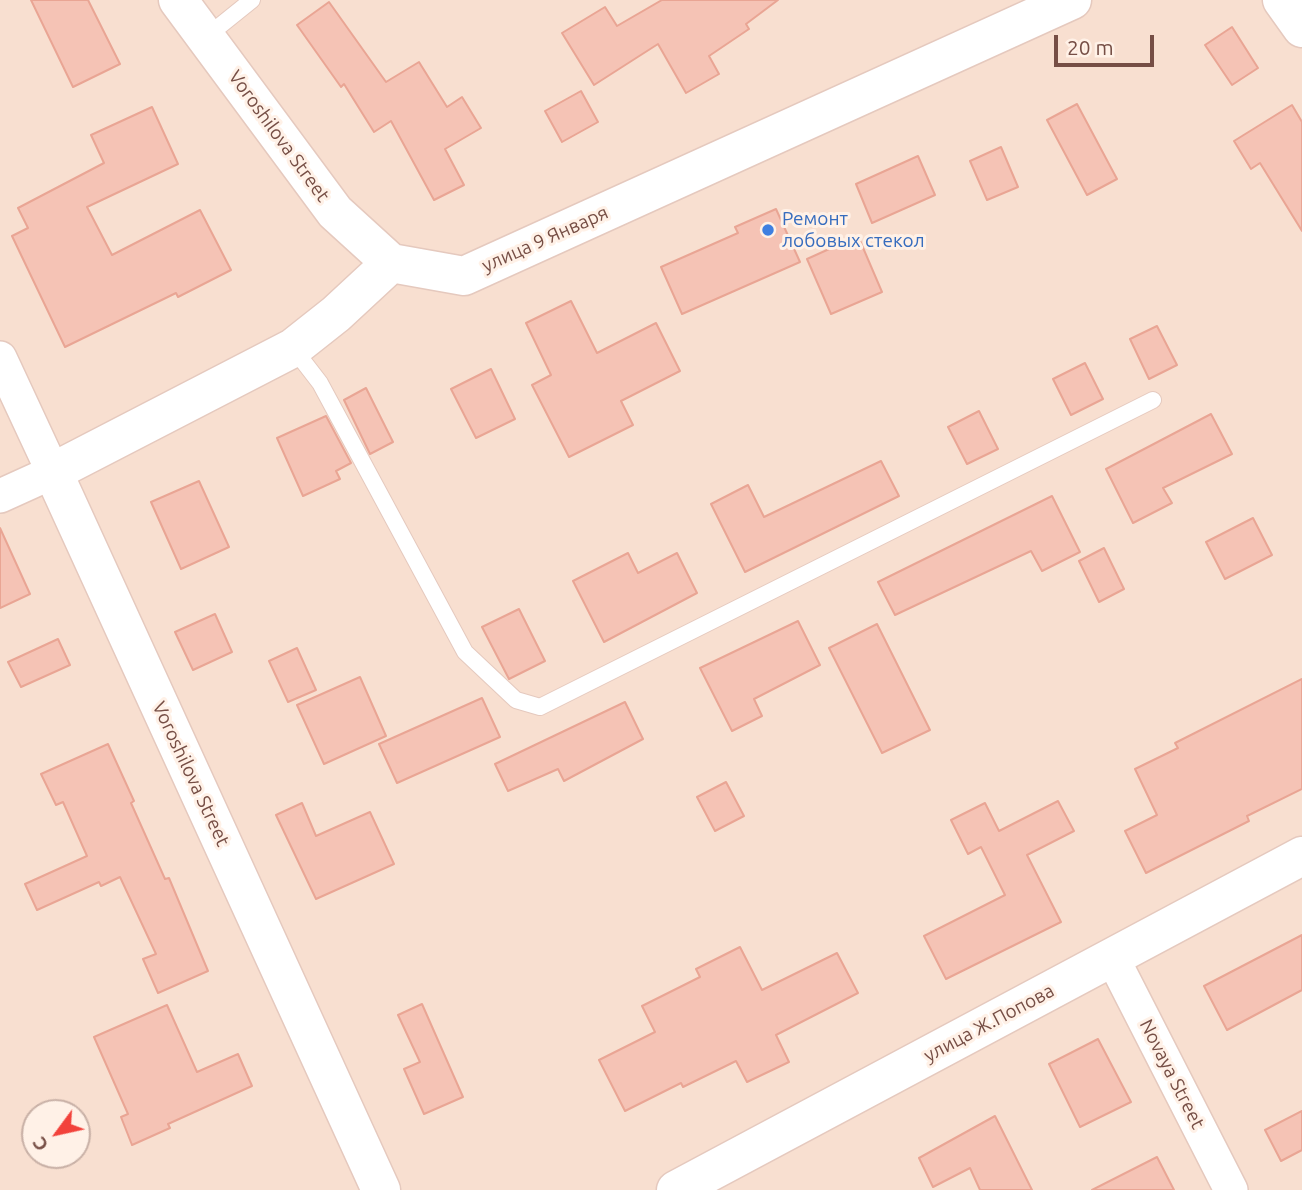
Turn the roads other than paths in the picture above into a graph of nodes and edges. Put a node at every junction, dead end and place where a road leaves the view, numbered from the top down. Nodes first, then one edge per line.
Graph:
1 (178, 0) edge
2 (252, 0) edge
3 (1072, 0) edge
4 (1282, 0) edge
5 (1302, 28) edge
6 (206, 37) junction
7 (391, 263) junction
8 (293, 348) junction
9 (0, 358) edge
10 (1153, 400) dead end
11 (53, 472) junction
12 (0, 496) edge
13 (1302, 856) edge
14 (1112, 957) junction
15 (381, 1190) edge
16 (676, 1190) edge
17 (1231, 1190) edge

1 - 6 street, Voroshilova Street
2 - 6 lane
3 - 7 street, улица 9 Января
4 - 5 street
6 - 7 street, Voroshilova Street
7 - 8 street
8 - 10 lane
8 - 11 street
9 - 11 street, Voroshilova Street
11 - 12 street
11 - 15 street, Voroshilova Street
13 - 14 street, улица Ж.Попова
14 - 16 street, улица Ж.Попова
14 - 17 street, Novaya Street

